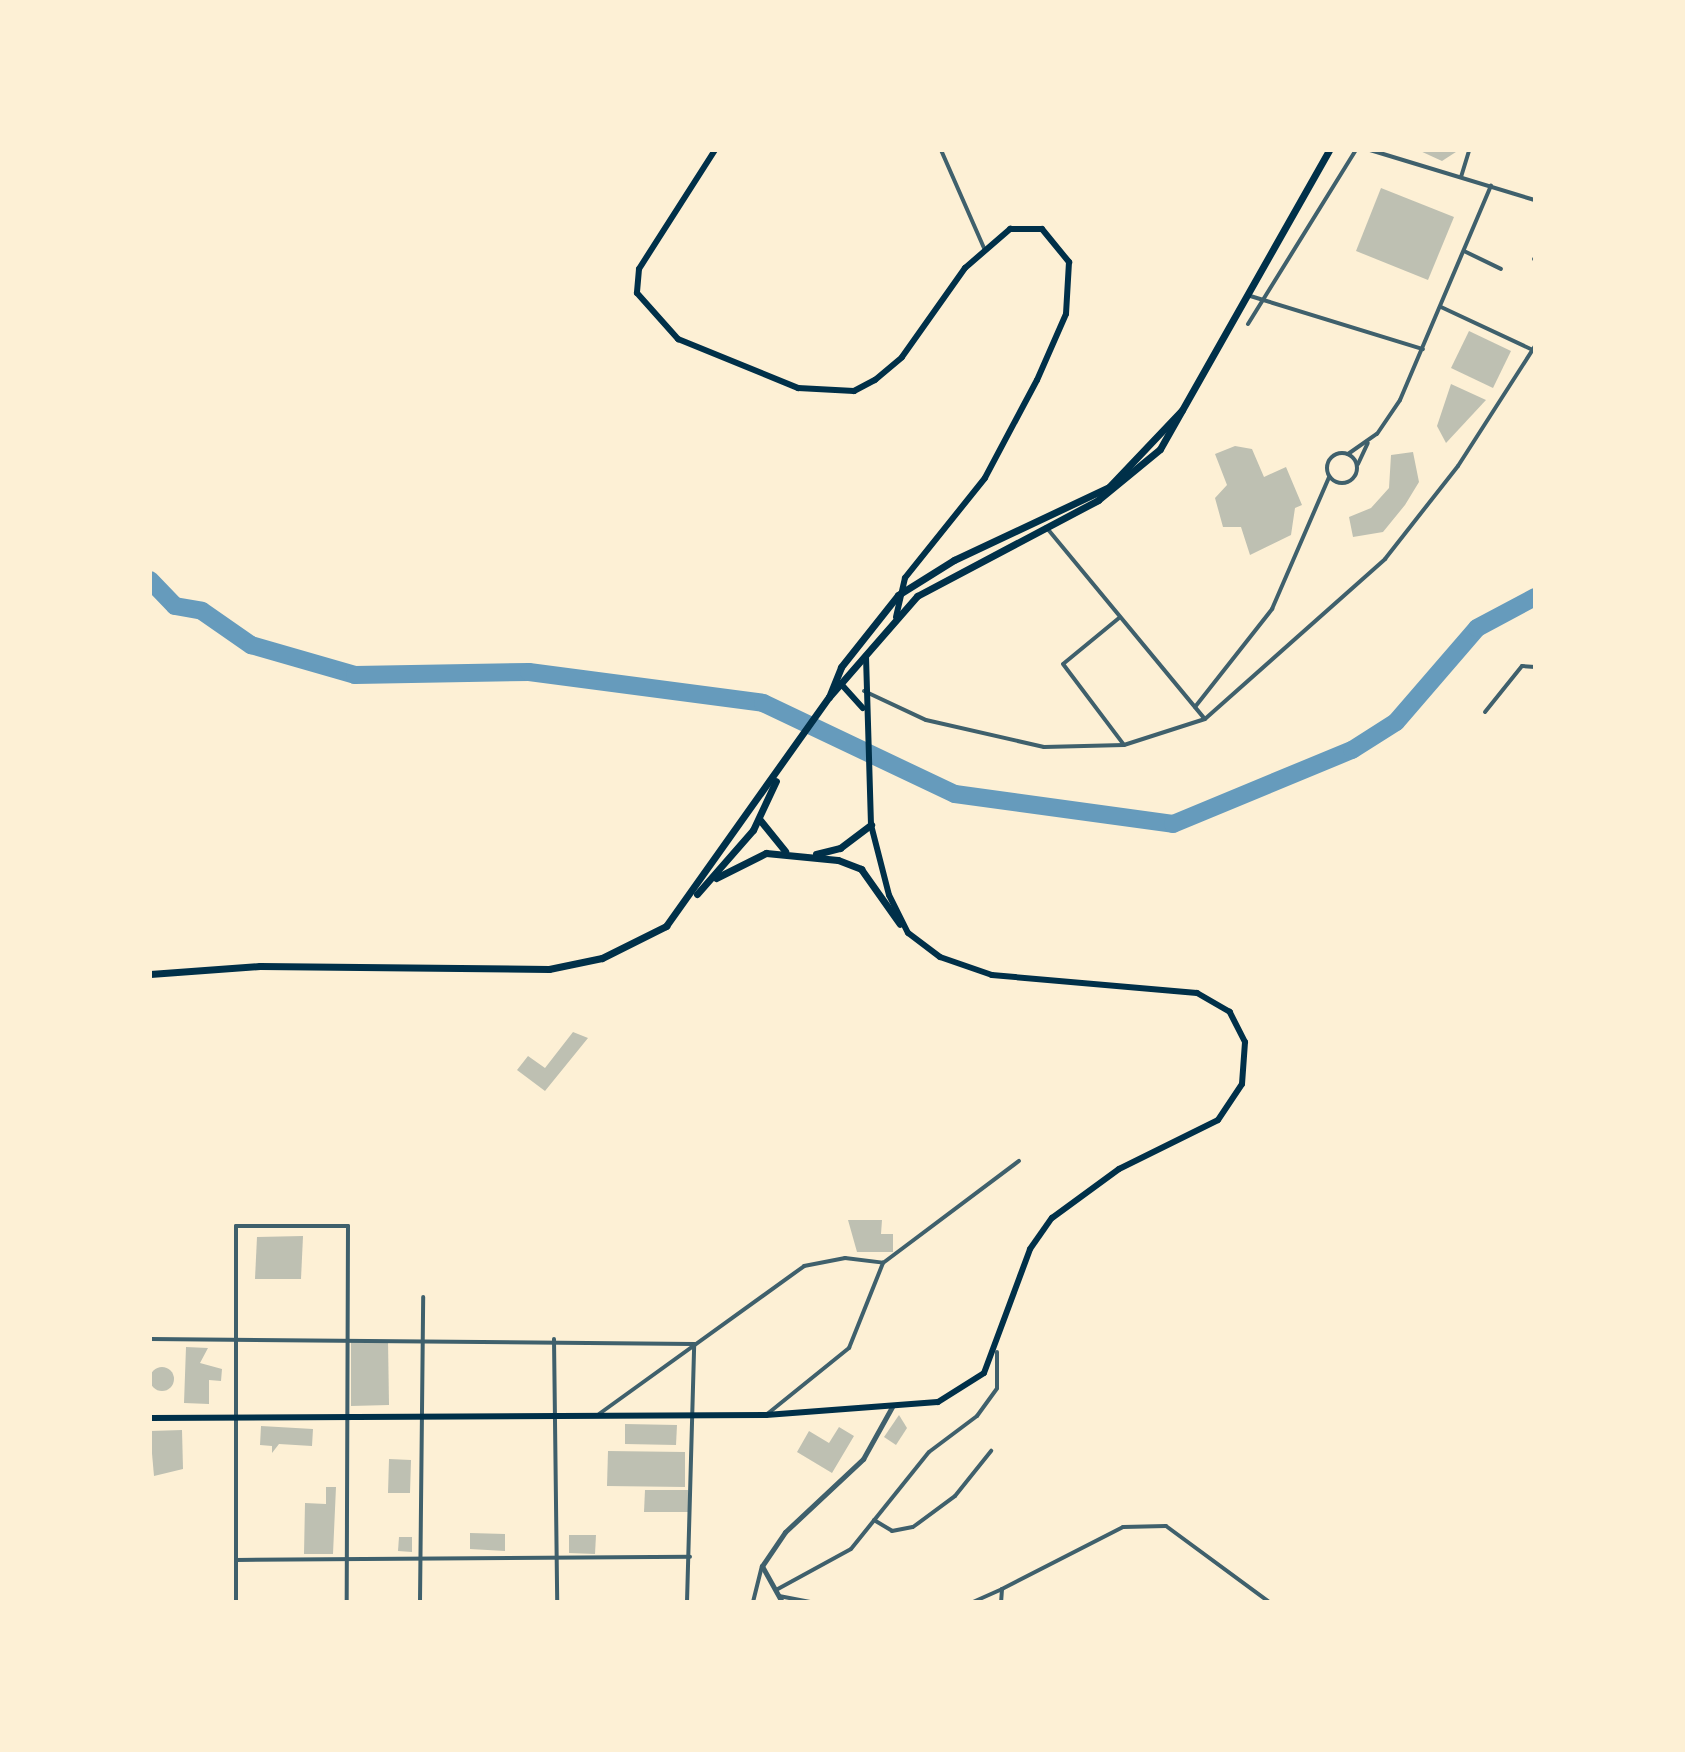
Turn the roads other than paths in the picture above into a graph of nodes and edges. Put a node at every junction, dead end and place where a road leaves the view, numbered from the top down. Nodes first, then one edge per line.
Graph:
1 (715, 150) edge
2 (941, 150) edge
3 (1329, 150) edge
4 (1356, 150) edge
5 (1370, 150) edge
6 (1469, 150) edge
7 (1461, 177) junction
8 (1491, 186) junction
9 (1535, 200) edge
10 (984, 248) junction
11 (1464, 251) junction
12 (1501, 269) dead end
13 (1247, 295) junction
14 (1262, 302) junction
15 (1441, 307) junction
16 (1248, 324) dead end
17 (1534, 348) edge
18 (1423, 349) junction
19 (1186, 406) junction
20 (1369, 442) junction
21 (1348, 454) junction
22 (1357, 466) junction
23 (1329, 477) junction
24 (1339, 483) junction
25 (1325, 496) junction
26 (1046, 527) junction
27 (898, 595) junction
28 (896, 617) junction
29 (1119, 618) junction
30 (867, 649) junction
31 (1535, 667) edge
32 (842, 685) junction
33 (864, 691) junction
34 (829, 697) junction
35 (1195, 707) junction
36 (1485, 712) dead end
37 (865, 716) junction
38 (1205, 719) junction
39 (1124, 745) junction
40 (783, 764) junction
41 (765, 790) junction
42 (760, 819) junction
43 (871, 825) junction
44 (785, 851) junction
45 (814, 854) junction
46 (716, 878) junction
47 (688, 902) junction
48 (900, 924) junction
49 (150, 974) edge
50 (1019, 1161) dead end
51 (883, 1263) junction
52 (423, 1297) dead end
53 (236, 1336) junction
54 (422, 1336) junction
55 (348, 1338) junction
56 (150, 1339) edge
57 (554, 1339) junction
58 (694, 1344) junction
59 (997, 1352) junction
60 (892, 1407) junction
61 (597, 1415) junction
62 (766, 1415) junction
63 (554, 1416) junction
64 (348, 1417) junction
65 (420, 1417) junction
66 (691, 1417) junction
67 (150, 1418) edge
68 (236, 1419) junction
69 (991, 1451) dead end
70 (874, 1520) junction
71 (690, 1557) junction
72 (236, 1560) junction
73 (347, 1560) junction
74 (420, 1560) junction
75 (556, 1560) junction
76 (762, 1566) junction
77 (1002, 1589) junction
78 (779, 1596) edge
79 (236, 1602) edge
80 (347, 1602) edge
81 (420, 1602) edge
82 (557, 1602) edge
83 (687, 1602) edge
84 (753, 1602) edge
85 (811, 1602) edge
86 (973, 1602) edge
87 (1001, 1602) edge
88 (1269, 1602) edge

1 - 10 main road
2 - 10 street
3 - 13 main road
4 - 14 street
5 - 7 street
6 - 7 street
7 - 8 street
8 - 9 street
8 - 11 street
10 - 27 main road
11 - 12 street
11 - 15 street
13 - 14 street
13 - 19 main road
14 - 16 street
14 - 18 street
15 - 17 street
15 - 18 street
17 - 38 street
18 - 20 street
19 - 26 main road
19 - 27 main road
20 - 21 street
20 - 22 street
21 - 22 street
21 - 23 street
22 - 24 street
23 - 24 street
23 - 25 street
24 - 25 street
25 - 35 street
26 - 28 main road
26 - 29 street
27 - 28 main road
27 - 34 main road
28 - 30 main road
29 - 35 street
29 - 39 street
30 - 32 main road
30 - 33 main road
31 - 36 street
32 - 34 main road
32 - 37 main road
33 - 37 main road
33 - 39 street
34 - 40 main road
35 - 38 street
37 - 43 main road
38 - 39 street
40 - 41 main road
40 - 42 main road
41 - 42 main road
41 - 47 main road
42 - 44 main road
42 - 46 main road
43 - 45 main road
43 - 48 main road
44 - 45 main road
44 - 46 main road
45 - 48 main road
46 - 47 main road
47 - 49 main road
48 - 59 main road
50 - 51 street
51 - 58 street
51 - 62 street
52 - 54 street
53 - 55 street
53 - 55 street
53 - 56 street
53 - 68 street
54 - 55 street
54 - 57 street
54 - 65 street
55 - 64 street
57 - 58 street
57 - 63 street
58 - 61 street
58 - 66 street
59 - 60 main road
59 - 70 street
60 - 62 main road
60 - 76 street
61 - 63 main road
61 - 66 main road
62 - 66 main road
63 - 65 main road
63 - 75 street
64 - 65 main road
64 - 68 main road
64 - 73 street
65 - 74 street
66 - 71 street
67 - 68 main road
68 - 72 street
69 - 70 street
70 - 78 street
71 - 75 street
71 - 83 street
72 - 73 street
72 - 79 street
73 - 74 street
73 - 80 street
74 - 75 street
74 - 81 street
75 - 82 street
76 - 78 street
76 - 84 street
77 - 86 street
77 - 87 street
77 - 88 street
78 - 85 street

